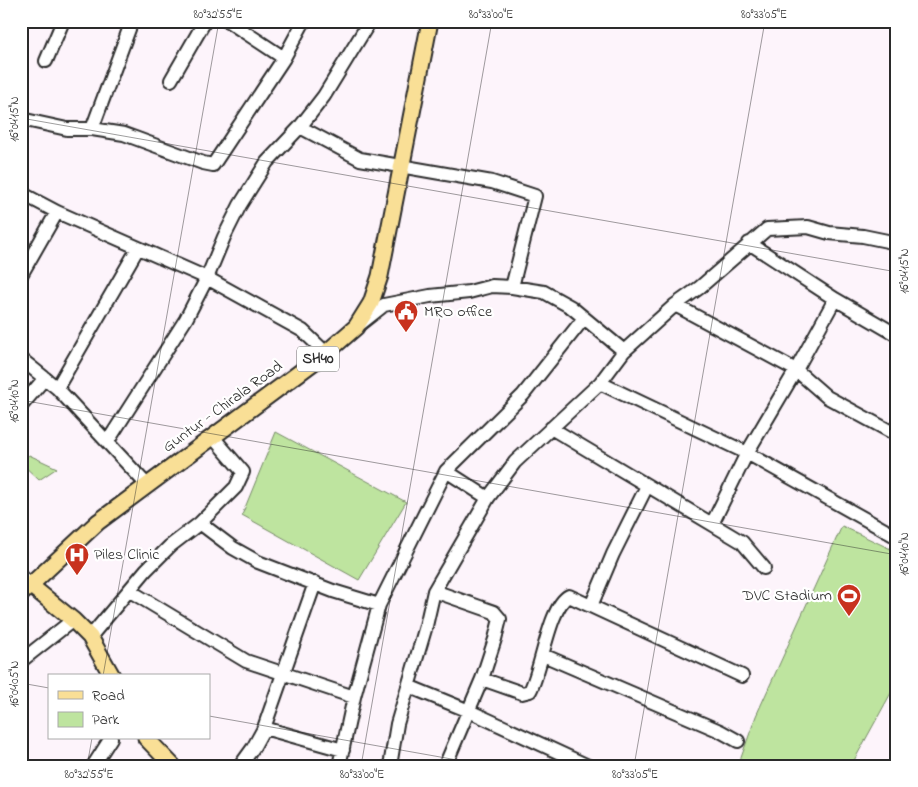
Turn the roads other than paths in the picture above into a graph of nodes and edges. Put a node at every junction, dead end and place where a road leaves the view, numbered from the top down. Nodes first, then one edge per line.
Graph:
1 (63, 21) edge
2 (132, 21) edge
3 (205, 21) edge
4 (228, 21) edge
5 (304, 21) edge
6 (370, 21) edge
7 (430, 21) edge
8 (284, 58) junction
9 (46, 60) dead end
10 (172, 80) dead end
11 (21, 119) edge
12 (300, 127) junction
13 (92, 129) junction
14 (402, 167) junction
15 (21, 193) edge
16 (57, 212) junction
17 (749, 243) junction
18 (897, 243) edge
19 (138, 248) junction
20 (21, 275) edge
21 (207, 278) junction
22 (512, 288) junction
23 (835, 299) junction
24 (675, 305) junction
25 (584, 318) junction
26 (356, 327) junction
27 (897, 335) edge
28 (624, 350) junction
29 (326, 353) junction
30 (21, 358) edge
31 (796, 370) junction
32 (45, 378) junction
33 (600, 382) junction
34 (57, 388) junction
35 (21, 406) edge
36 (551, 428) junction
37 (897, 434) edge
38 (212, 436) junction
39 (108, 442) junction
40 (747, 453) junction
41 (446, 471) junction
42 (147, 485) junction
43 (647, 486) junction
44 (488, 498) junction
45 (200, 523) junction
46 (712, 524) junction
47 (897, 537) edge
48 (764, 568) dead end
49 (315, 583) junction
50 (24, 585) edge
51 (130, 591) junction
52 (434, 591) junction
53 (379, 605) junction
54 (591, 606) junction
55 (73, 620) junction
56 (90, 637) junction
57 (543, 655) junction
58 (21, 661) edge
59 (111, 674) edge
60 (282, 674) junction
61 (742, 676) dead end
62 (482, 679) junction
63 (408, 686) junction
64 (354, 697) junction
65 (469, 711) junction
66 (264, 728) junction
67 (110, 740) edge
68 (148, 740) edge
69 (738, 742) dead end
70 (344, 750) junction
71 (93, 766) edge
72 (173, 766) edge
73 (240, 766) edge
74 (339, 766) edge
75 (390, 766) edge
76 (445, 766) edge
77 (588, 766) edge

1 - 9 street
2 - 13 street
3 - 10 street
4 - 8 street
5 - 8 street
6 - 12 street
7 - 14 main road, Guntur - Chirala Road / SH40
8 - 13 street
11 - 13 street
12 - 14 street
12 - 21 street
14 - 22 street
14 - 26 main road, Guntur - Chirala Road / SH40
15 - 16 street
16 - 19 street
16 - 20 street
17 - 18 street
17 - 23 street
17 - 24 street
19 - 21 street
19 - 34 street
21 - 29 street
21 - 39 street
22 - 25 street
22 - 26 street
23 - 27 street
23 - 31 street
24 - 28 street
24 - 31 street
25 - 28 street
25 - 41 street
26 - 29 main road, Guntur - Chirala Road / SH40
28 - 33 street
29 - 38 main road, Guntur - Chirala Road / SH40
30 - 32 street
31 - 37 street
31 - 40 street
32 - 34 street
32 - 35 street
33 - 36 street
33 - 40 street
34 - 39 street
36 - 43 street
36 - 44 street
38 - 42 main road, Guntur - Chirala Road / SH40
38 - 45 street
39 - 42 street
40 - 46 street
40 - 47 street
41 - 44 street
41 - 53 street
42 - 50 main road, Guntur - Chirala Road / SH40
43 - 46 street
43 - 54 street
44 - 52 street
45 - 49 street
45 - 51 street
46 - 48 street
49 - 53 street
49 - 60 street
50 - 55 main road, Guntur - Chirala Road / SH40
51 - 56 street
51 - 60 street
52 - 62 street
52 - 63 street
53 - 64 street
54 - 57 street
54 - 61 street
55 - 56 main road, Guntur - Chirala Road / SH40
55 - 58 street
56 - 59 main road, Guntur - Chirala Road / SH40
57 - 62 street
57 - 69 street
60 - 64 street
60 - 66 street
62 - 65 street
63 - 65 street
63 - 75 street
64 - 70 street
65 - 76 street
65 - 77 street
66 - 70 street
66 - 73 street
67 - 71 street
68 - 72 main road
70 - 74 street

